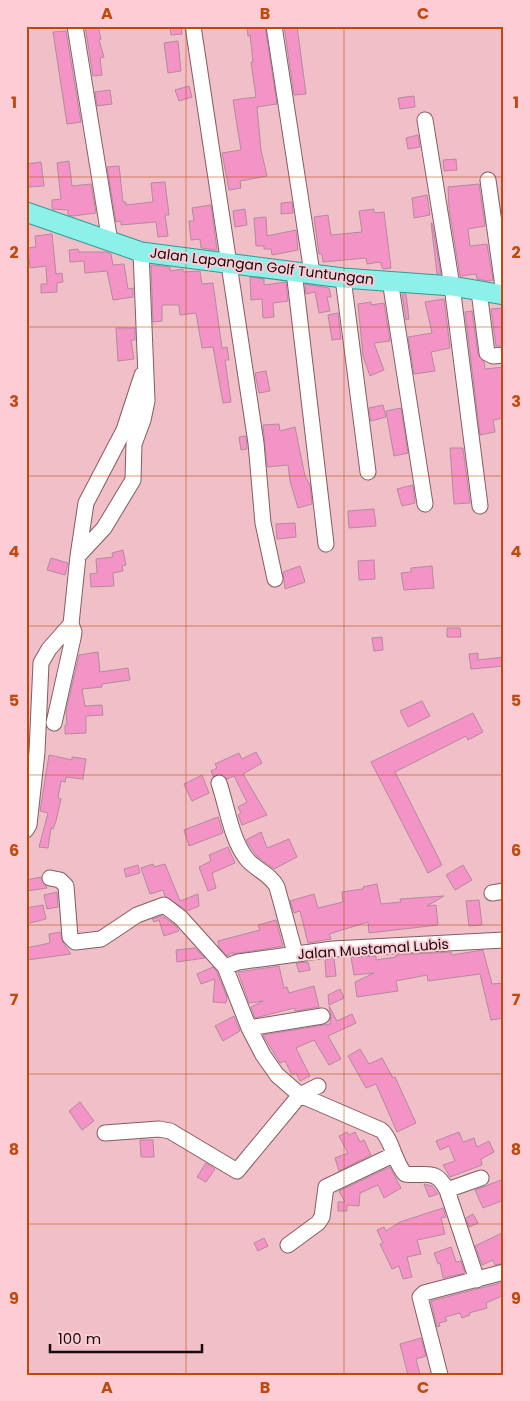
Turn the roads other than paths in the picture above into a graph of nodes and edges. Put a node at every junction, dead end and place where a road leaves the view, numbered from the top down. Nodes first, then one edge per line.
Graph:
1 (75, 26) edge
2 (193, 26) edge
3 (274, 26) edge
4 (425, 120) dead end
5 (488, 180) dead end
6 (26, 212) edge
7 (110, 242) junction
8 (141, 252) junction
9 (228, 263) junction
10 (303, 272) junction
11 (343, 278) junction
12 (390, 280) junction
13 (452, 286) junction
14 (479, 291) junction
15 (504, 294) edge
16 (504, 355) edge
17 (144, 368) junction
18 (368, 472) dead end
19 (426, 504) dead end
20 (480, 506) dead end
21 (326, 544) dead end
22 (78, 556) junction
23 (275, 578) dead end
24 (71, 624) junction
25 (54, 723) dead end
26 (219, 783) dead end
27 (26, 830) edge
28 (50, 878) dead end
29 (504, 940) edge
30 (295, 953) junction
31 (225, 967) junction
32 (322, 1016) dead end
33 (249, 1028) junction
34 (318, 1086) dead end
35 (300, 1095) junction
36 (105, 1133) dead end
37 (393, 1155) junction
38 (481, 1178) dead end
39 (447, 1190) junction
40 (288, 1245) dead end
41 (504, 1272) edge
42 (477, 1280) junction
43 (440, 1375) edge

1 - 7 street
2 - 9 street
3 - 10 street
4 - 13 street
5 - 15 street
6 - 7 main road, Jalan Lapangan Golf Tuntungan
7 - 8 main road, Jalan Lapangan Golf Tuntungan
8 - 9 main road, Jalan Lapangan Golf Tuntungan
8 - 17 street
9 - 10 main road, Jalan Lapangan Golf Tuntungan
9 - 23 street
10 - 11 main road, Jalan Lapangan Golf Tuntungan
10 - 21 street
11 - 12 main road, Jalan Lapangan Golf Tuntungan
11 - 18 street
12 - 13 main road, Jalan Lapangan Golf Tuntungan
12 - 19 street
13 - 14 main road, Jalan Lapangan Golf Tuntungan
13 - 20 street
14 - 15 main road, Jalan Lapangan Golf Tuntungan
14 - 16 street
17 - 22 street
17 - 22 street
22 - 24 street
24 - 25 street
24 - 27 street
26 - 30 street
28 - 31 street
29 - 30 street, Jalan Mustamal Lubis
30 - 31 street, Jalan Mustamal Lubis
31 - 33 street
32 - 33 street
33 - 35 street
34 - 35 street
35 - 36 street
35 - 37 street
37 - 39 street
37 - 40 street
38 - 39 street
39 - 42 street
41 - 42 street
42 - 43 street

